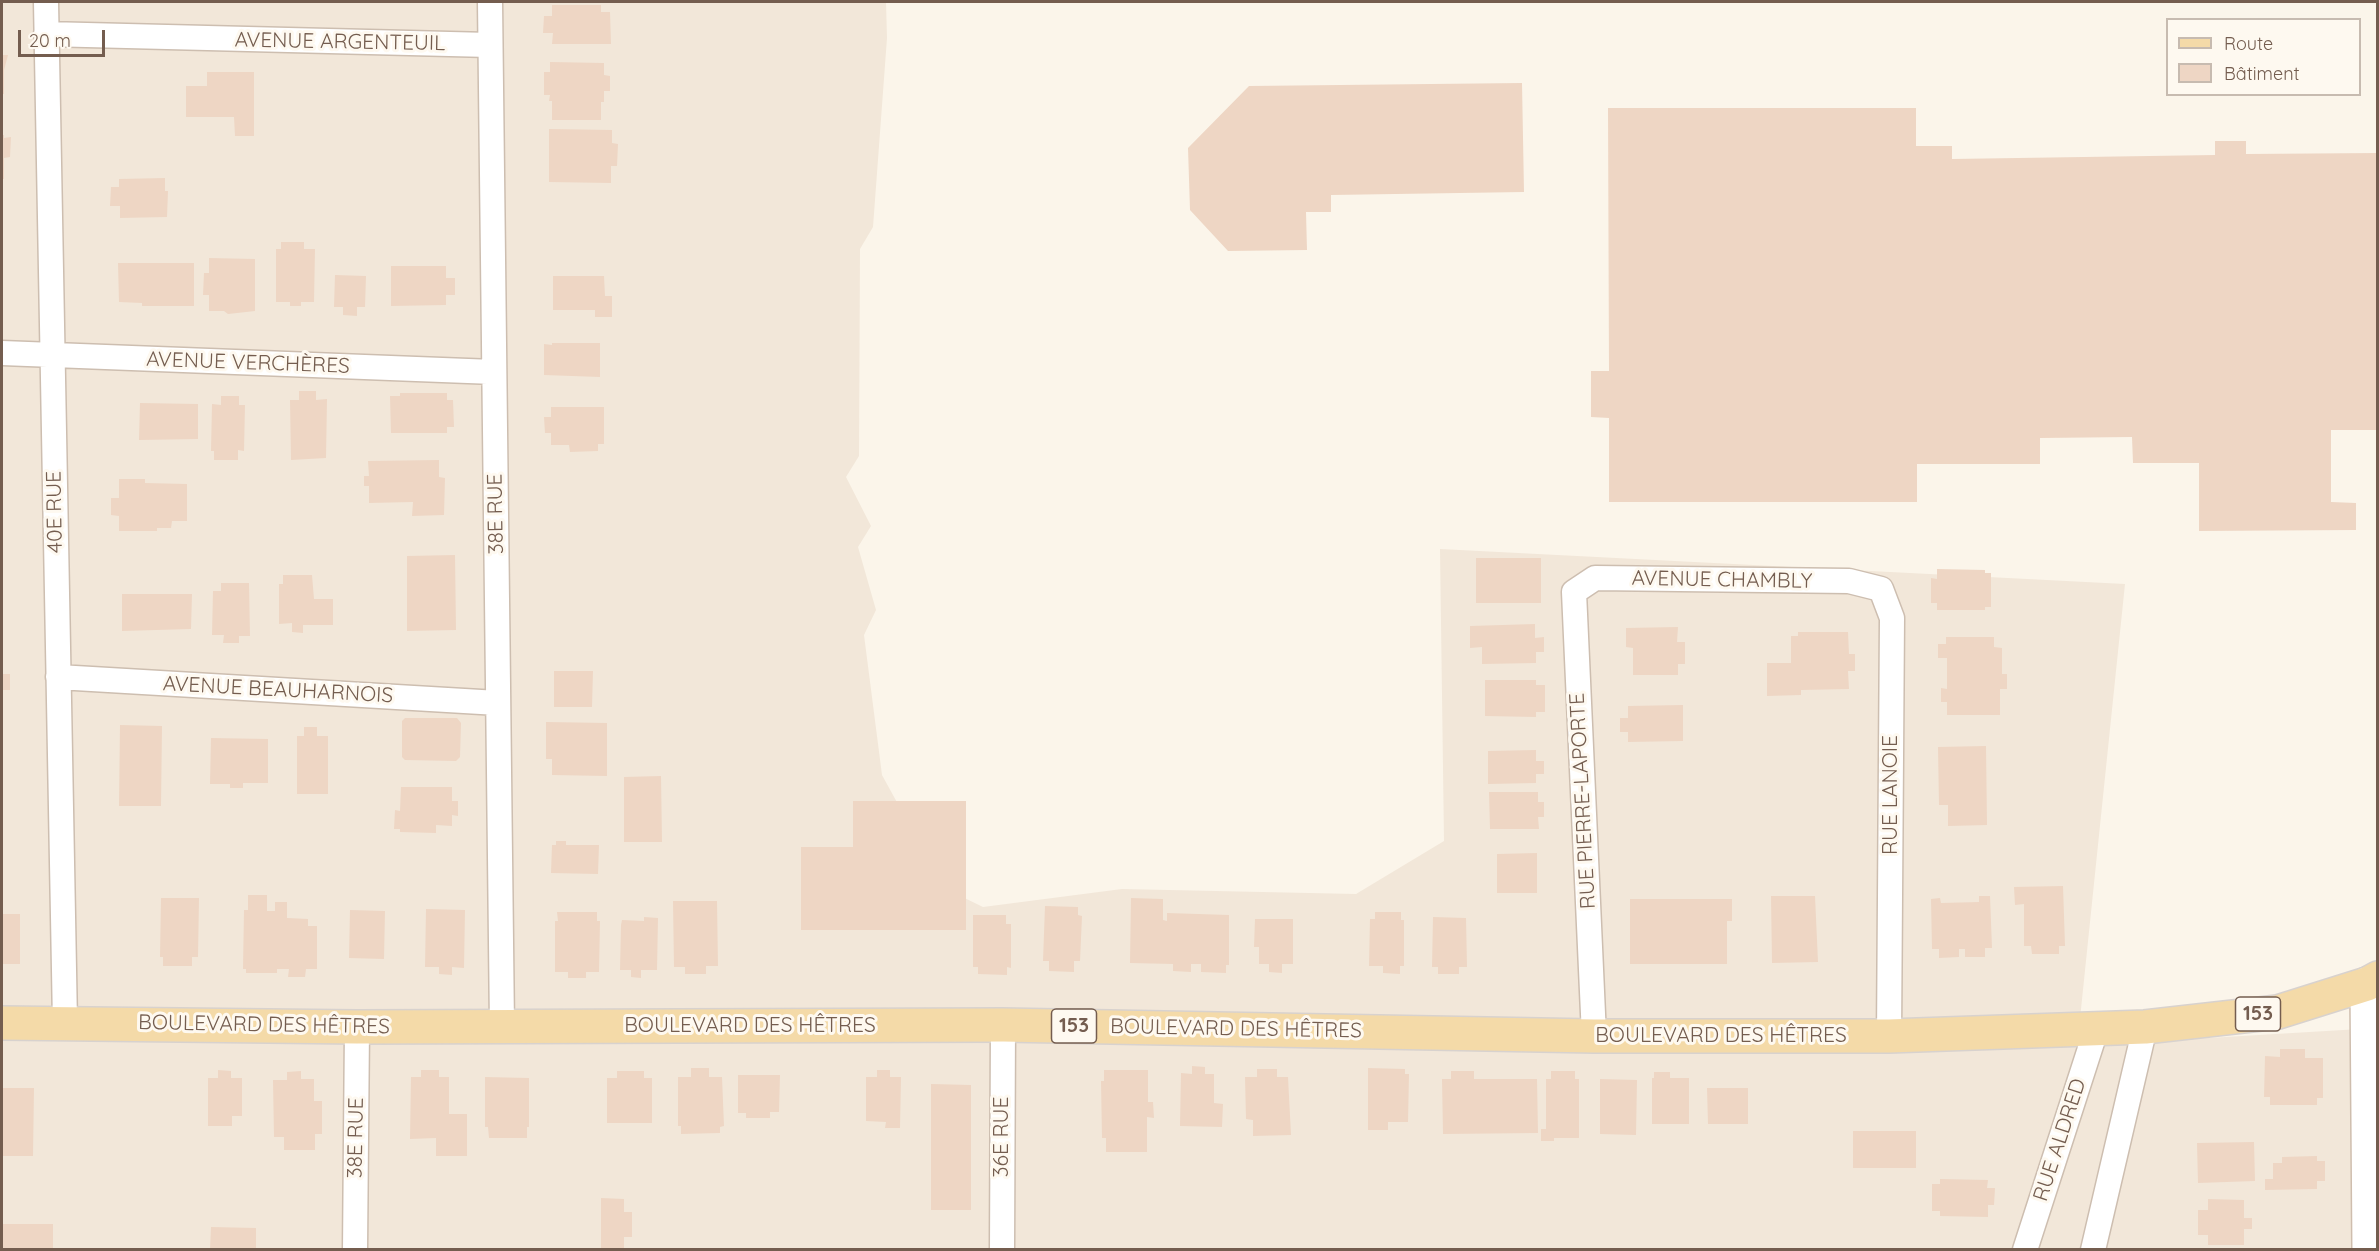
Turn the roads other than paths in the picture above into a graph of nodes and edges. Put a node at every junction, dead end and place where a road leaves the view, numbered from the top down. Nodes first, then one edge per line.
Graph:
1 (46, 2) edge
2 (490, 2) edge
3 (46, 34) junction
4 (490, 45) junction
5 (2, 353) edge
6 (52, 355) junction
7 (494, 372) junction
8 (1595, 578) joint
9 (1849, 581) joint
10 (58, 678) junction
11 (498, 703) junction
12 (2374, 982) edge
13 (2, 1023) edge
14 (65, 1023) junction
15 (1003, 1025) junction
16 (502, 1026) junction
17 (357, 1027) junction
18 (2145, 1027) junction
19 (2096, 1030) junction
20 (1594, 1036) junction
21 (1889, 1036) junction
22 (355, 1250) edge
23 (1002, 1250) edge
24 (2025, 1250) edge
25 (2092, 1250) edge
26 (2369, 1250) edge

1 - 3 street, 40E RUE
2 - 4 street, 38E RUE
3 - 4 street, AVENUE ARGENTEUIL
3 - 6 street, 40E RUE
4 - 7 street, 38E RUE
5 - 6 street, AVENUE VERCHÈRES
6 - 7 street, AVENUE VERCHÈRES
6 - 10 street, 40E RUE
7 - 11 street, 38E RUE
8 - 9 street, AVENUE CHAMBLY
8 - 20 street, RUE PIERRE-LAPORTE
9 - 21 street, RUE LANOIE
10 - 11 street, AVENUE BEAUHARNOIS
10 - 14 street, 40E RUE
11 - 16 street, 38E RUE
12 - 18 main road, 153
12 - 26 street
13 - 14 main road, BOULEVARD DES HÊTRES / 153
14 - 17 main road, BOULEVARD DES HÊTRES / 153
15 - 16 main road, BOULEVARD DES HÊTRES / 153
15 - 20 main road, BOULEVARD DES HÊTRES / 153
15 - 23 street, 36E RUE
16 - 17 main road, BOULEVARD DES HÊTRES / 153
17 - 22 street, 38E RUE
18 - 19 main road, BOULEVARD DES HÊTRES / 153
18 - 25 street
19 - 21 main road, BOULEVARD DES HÊTRES / 153
19 - 24 street, RUE ALDRED
20 - 21 main road, BOULEVARD DES HÊTRES / 153

